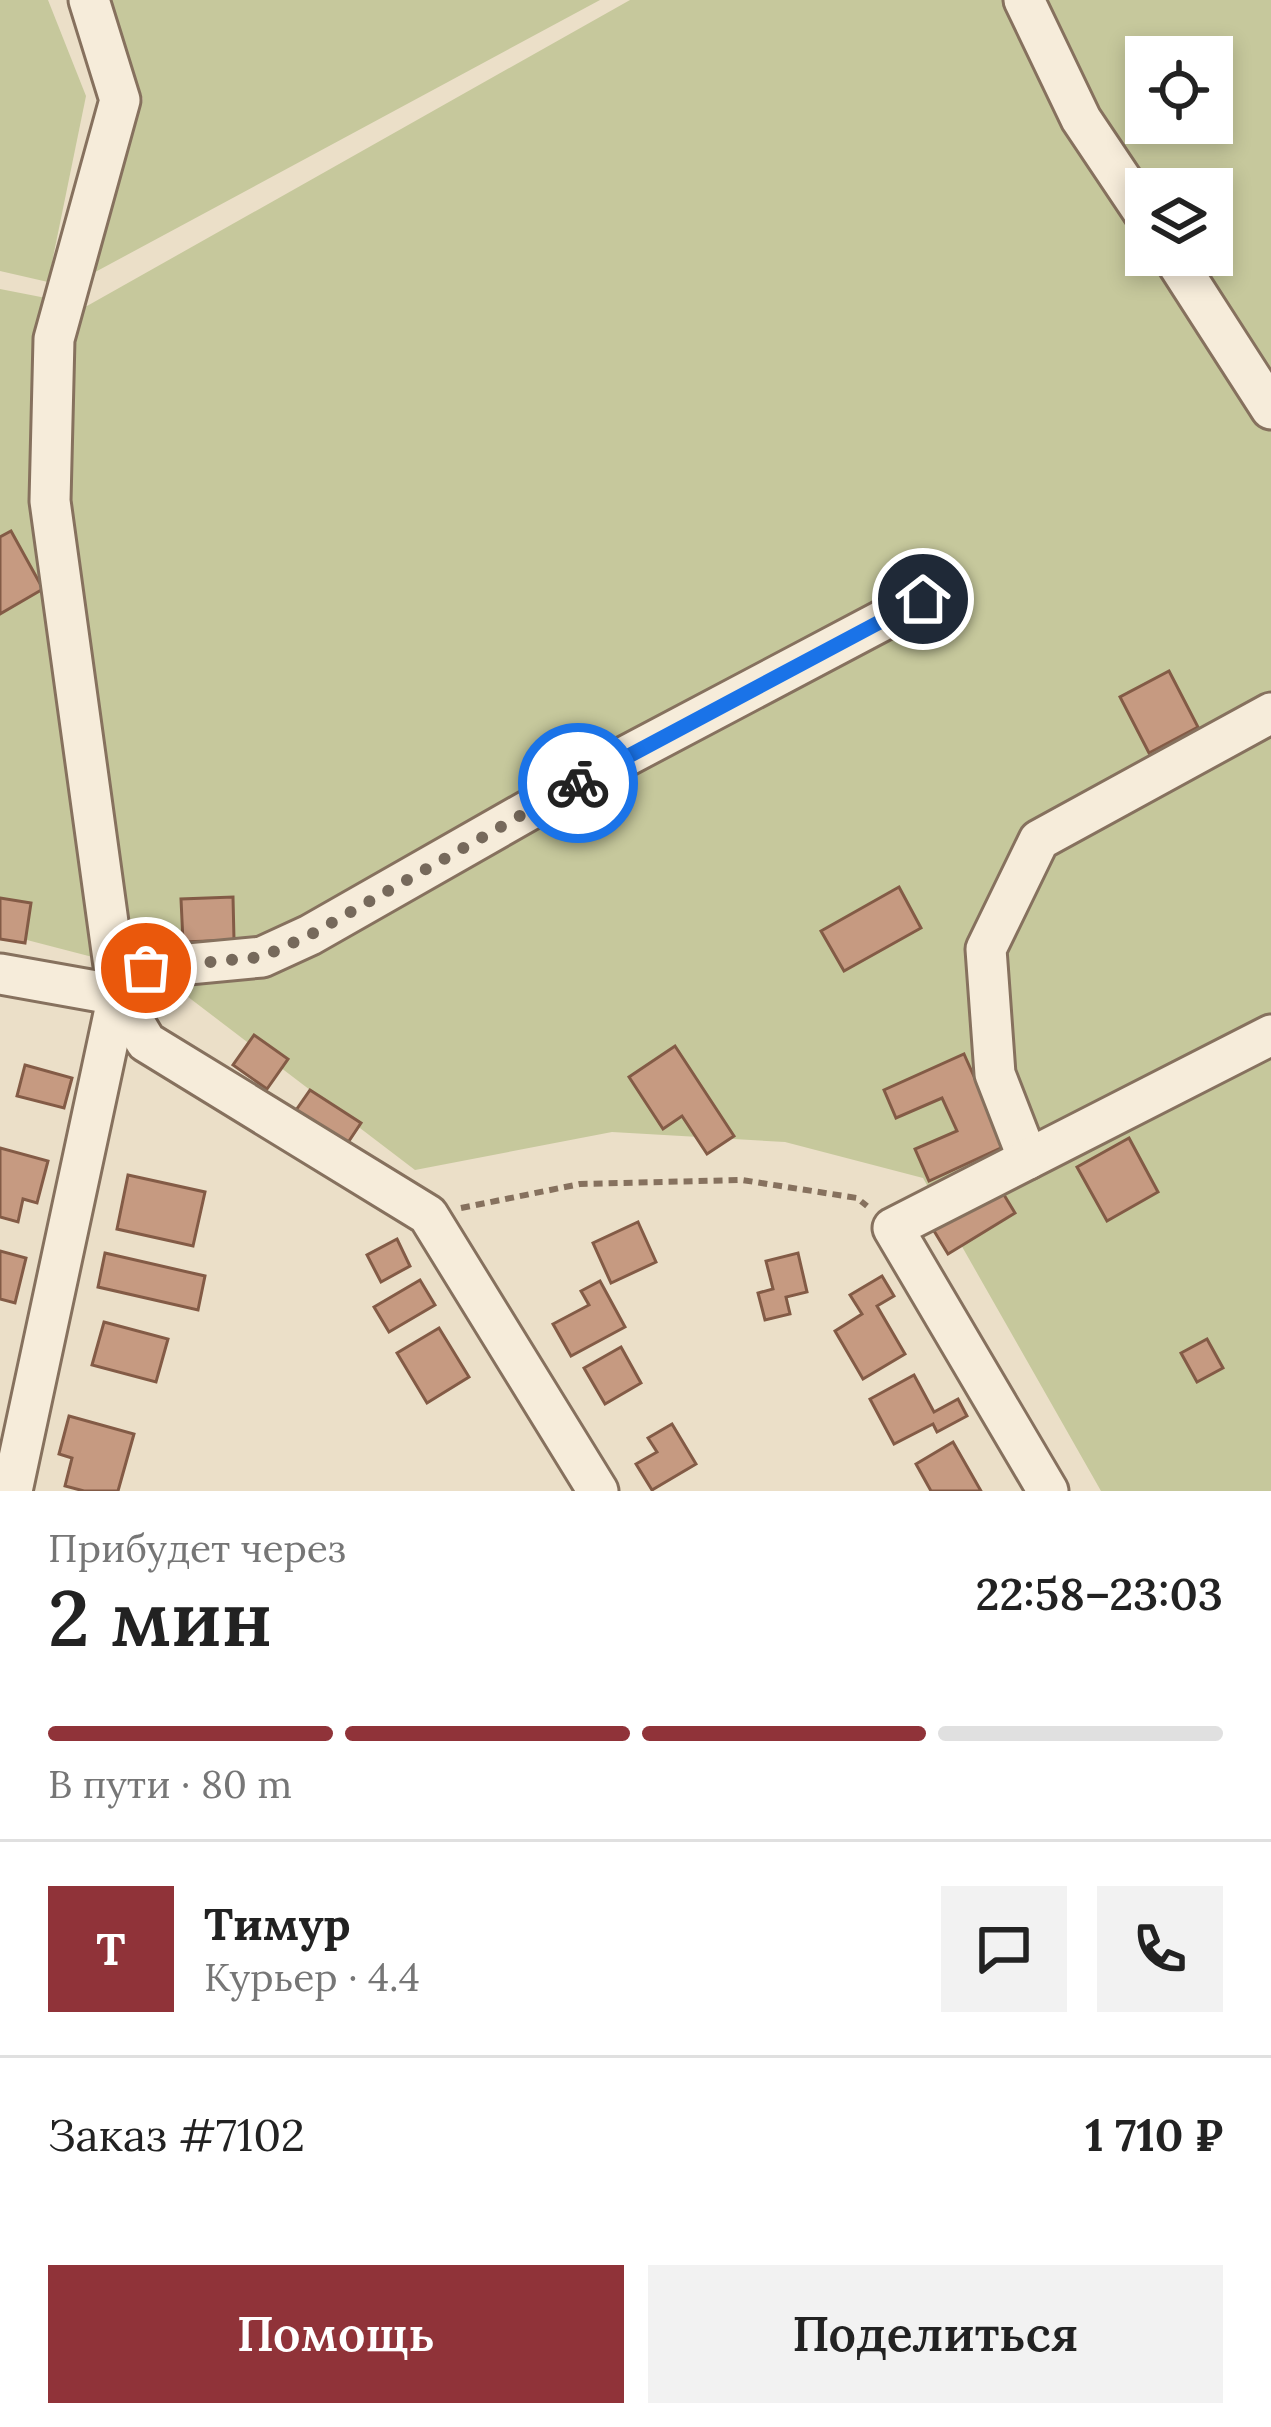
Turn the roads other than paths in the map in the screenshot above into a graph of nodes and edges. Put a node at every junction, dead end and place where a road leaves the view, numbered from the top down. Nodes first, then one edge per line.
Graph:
1 (89, 0) edge
2 (1024, 0) edge
3 (1125, 184) edge
4 (1186, 276) edge
5 (1271, 409) edge
6 (923, 599) dead end
7 (1271, 712) edge
8 (0, 974) edge
9 (116, 983) junction
10 (1271, 1035) edge
11 (1028, 1159) junction
12 (12, 1491) edge
13 (598, 1491) edge
14 (1048, 1491) edge

1 - 9 street
2 - 3 street
4 - 5 street
6 - 9 street
7 - 11 street
8 - 9 street
9 - 12 street
9 - 13 street
10 - 11 street
11 - 14 street

